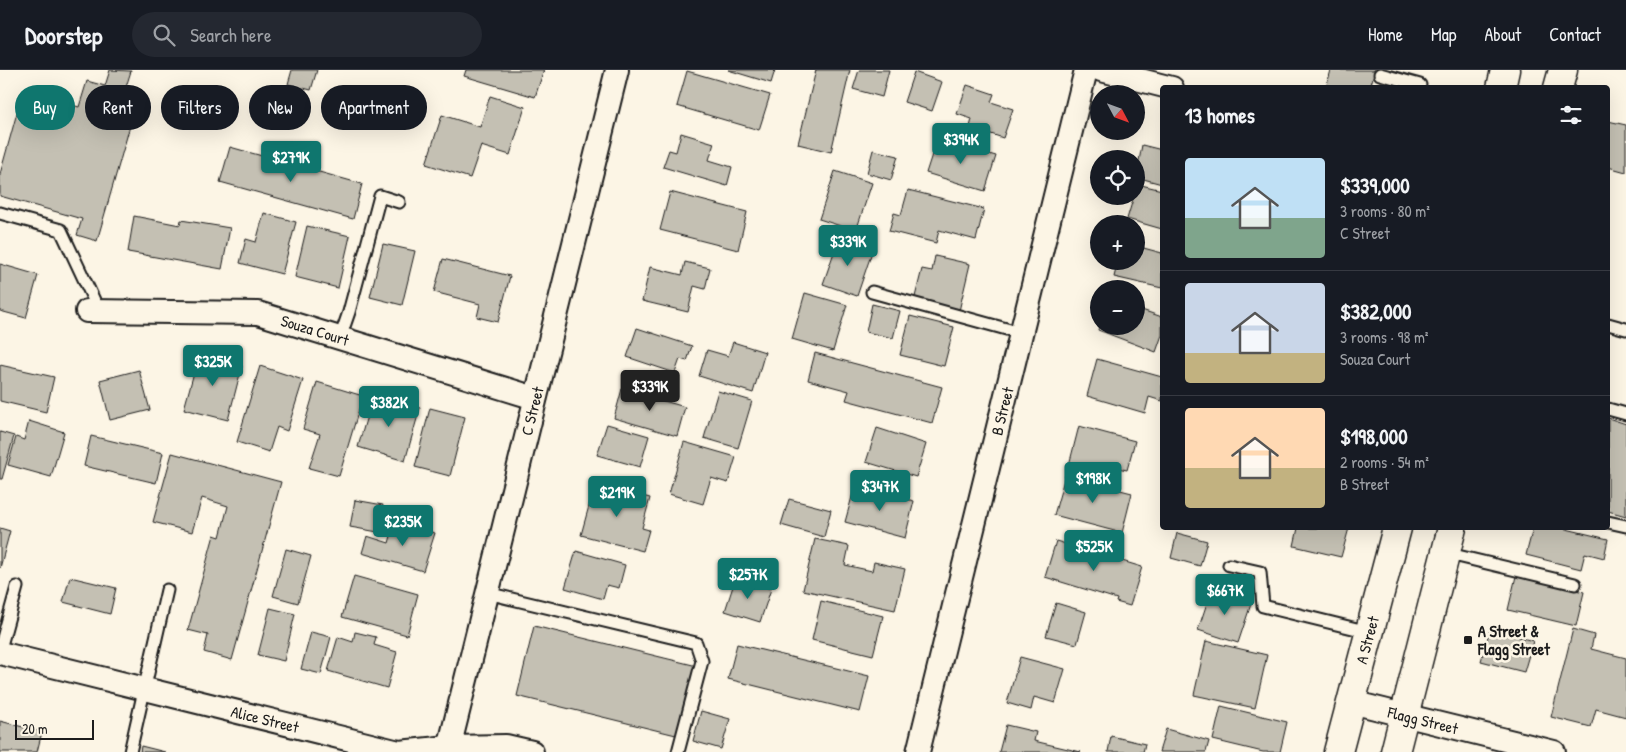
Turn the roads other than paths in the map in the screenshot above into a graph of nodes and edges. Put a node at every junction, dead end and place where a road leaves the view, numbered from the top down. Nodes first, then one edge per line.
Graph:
1 (617, 70) edge
2 (1086, 70) edge
3 (1101, 70) edge
4 (1505, 70) edge
5 (1562, 70) edge
6 (1380, 74) dead end
7 (1160, 85) edge
8 (1416, 85) edge
9 (1502, 85) edge
10 (1559, 85) edge
11 (399, 202) dead end
12 (0, 213) edge
13 (872, 292) dead end
14 (93, 311) joint
15 (1610, 325) edge
16 (1626, 329) edge
17 (1021, 334) junction
18 (340, 338) junction
19 (535, 398) junction
20 (1610, 410) edge
21 (1626, 414) edge
22 (1610, 522) edge
23 (1626, 526) edge
24 (1396, 530) edge
25 (1451, 530) edge
26 (1445, 553) junction
27 (1229, 565) dead end
28 (1575, 584) dead end
29 (17, 586) dead end
30 (167, 590) dead end
31 (487, 593) junction
32 (1369, 632) junction
33 (0, 649) edge
34 (0, 653) edge
35 (144, 689) junction
36 (1351, 702) junction
37 (1404, 715) junction
38 (1510, 747) edge
39 (448, 750) edge
40 (130, 752) edge
41 (532, 752) edge
42 (678, 752) edge
43 (918, 752) edge
44 (1338, 752) edge
45 (1395, 752) edge
46 (1554, 752) edge

1 - 19 street, C Street
2 - 17 street, B Street
3 - 7 street
4 - 9 main road
5 - 10 main road
6 - 8 lane
11 - 18 lane
12 - 14 lane
13 - 17 lane
14 - 18 street, Souza Court
15 - 16 lane
17 - 43 street, B Street
18 - 19 street, Souza Court
19 - 31 street, C Street
20 - 21 lane
22 - 23 lane
24 - 32 main road, A Street
25 - 26 main road
26 - 28 lane
26 - 37 main road
27 - 32 lane
29 - 33 lane
30 - 35 lane
31 - 39 street, C Street
31 - 42 lane
32 - 36 main road, A Street
34 - 35 street, Alice Street
35 - 39 street, Alice Street
35 - 40 lane
36 - 37 street, Flagg Street
36 - 44 main road, A Street
37 - 38 street, Flagg Street
37 - 45 main road
38 - 46 street, Flagg Street
39 - 41 street, Alice Street

